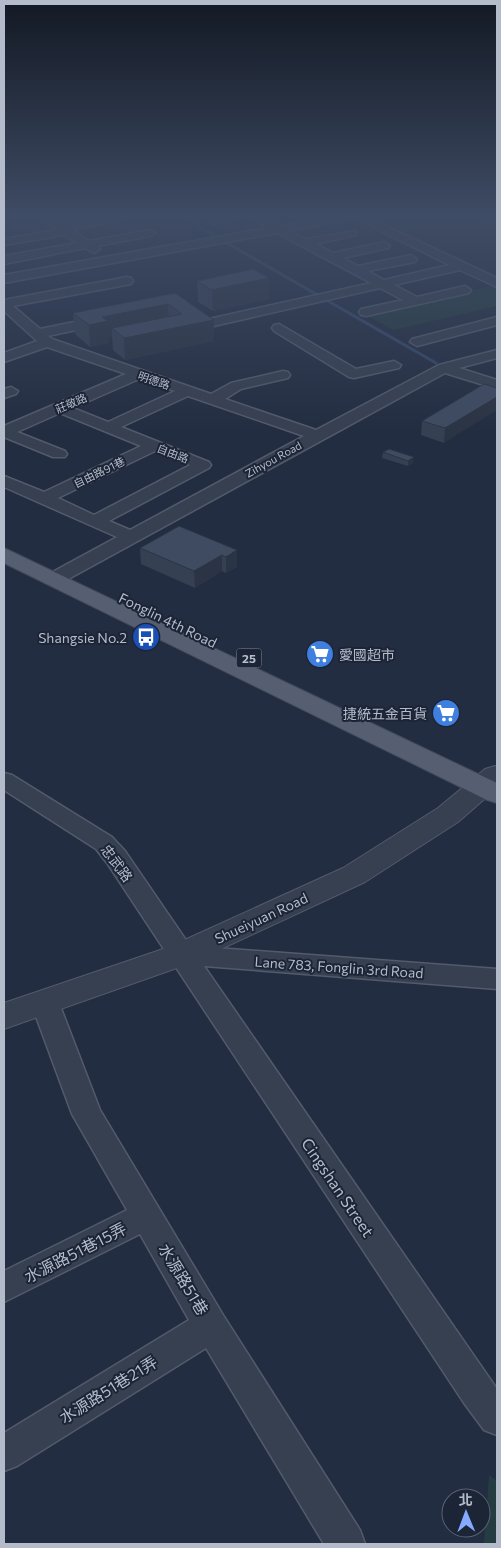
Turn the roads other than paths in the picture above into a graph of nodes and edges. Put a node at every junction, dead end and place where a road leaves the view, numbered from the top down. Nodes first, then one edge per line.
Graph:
1 (83, 289) edge
2 (354, 289) edge
3 (393, 289) edge
4 (465, 290) dead end
5 (415, 301) junction
6 (4, 304) edge
7 (366, 312) dead end
8 (120, 317) edge
9 (447, 319) dead end
10 (497, 320) edge
11 (21, 321) junction
12 (4, 324) edge
13 (205, 324) edge
14 (279, 328) dead end
15 (465, 328) junction
16 (41, 338) junction
17 (417, 342) dead end
18 (491, 344) edge
19 (4, 358) edge
20 (394, 365) dead end
21 (444, 368) junction
22 (138, 374) junction
23 (283, 375) dead end
24 (497, 385) edge
25 (187, 391) junction
26 (212, 400) junction
27 (60, 408) junction
28 (109, 427) junction
29 (4, 432) edge
30 (315, 435) junction
31 (153, 446) junction
32 (58, 454) dead end
33 (4, 481) edge
34 (45, 498) junction
35 (97, 520) junction
36 (131, 537) junction
37 (4, 542) edge
38 (4, 555) edge
39 (61, 575) junction
40 (4, 780) edge
41 (493, 783) edge
42 (180, 955) junction
43 (497, 979) edge
44 (44, 1003) junction
45 (4, 1016) edge
46 (146, 1216) junction
47 (4, 1287) edge
48 (211, 1326) junction
49 (497, 1417) edge
50 (4, 1453) edge
51 (346, 1544) edge

1 - 6 street
2 - 13 street
3 - 5 street
4 - 5 street
5 - 7 street
6 - 11 street, 明德路
8 - 16 street
9 - 15 street
10 - 15 street
11 - 12 street
11 - 16 street, 明德路
14 - 20 street
15 - 17 street
15 - 18 street
16 - 19 street
16 - 22 street, 明德路
18 - 21 street, Zihyou Road
21 - 24 street
21 - 30 street, Zihyou Road
22 - 25 street, 明德路
22 - 27 street, 莊敬路
23 - 26 street
25 - 26 street, 明德路
25 - 28 street
26 - 30 street, 明德路
27 - 28 street, 自由路
27 - 29 street, 莊敬路
28 - 31 street, 自由路
29 - 32 street
30 - 36 street, Zihyou Road
31 - 34 street, 自由路91巷
31 - 35 street, 自由路
33 - 34 street
34 - 35 street
35 - 36 street
36 - 39 street, Zihyou Road
37 - 39 main road, Fonglin 4th Road / 25
38 - 39 main road, Fonglin 4th Road / 25
39 - 41 main road, Fonglin 4th Road / 25
40 - 42 street, 忠武路
41 - 42 street, Shueiyuan Road
42 - 43 street, Lane 783, Fonglin 3rd Road
42 - 44 street, Shueiyuan Road
42 - 49 street, Cingshan Street
44 - 45 street, Shueiyuan Road
44 - 46 street, 水源路51巷
46 - 47 street, 水源路51巷15弄
46 - 48 street, 水源路51巷
48 - 50 street, 水源路51巷21弄
48 - 51 street, 水源路51巷

